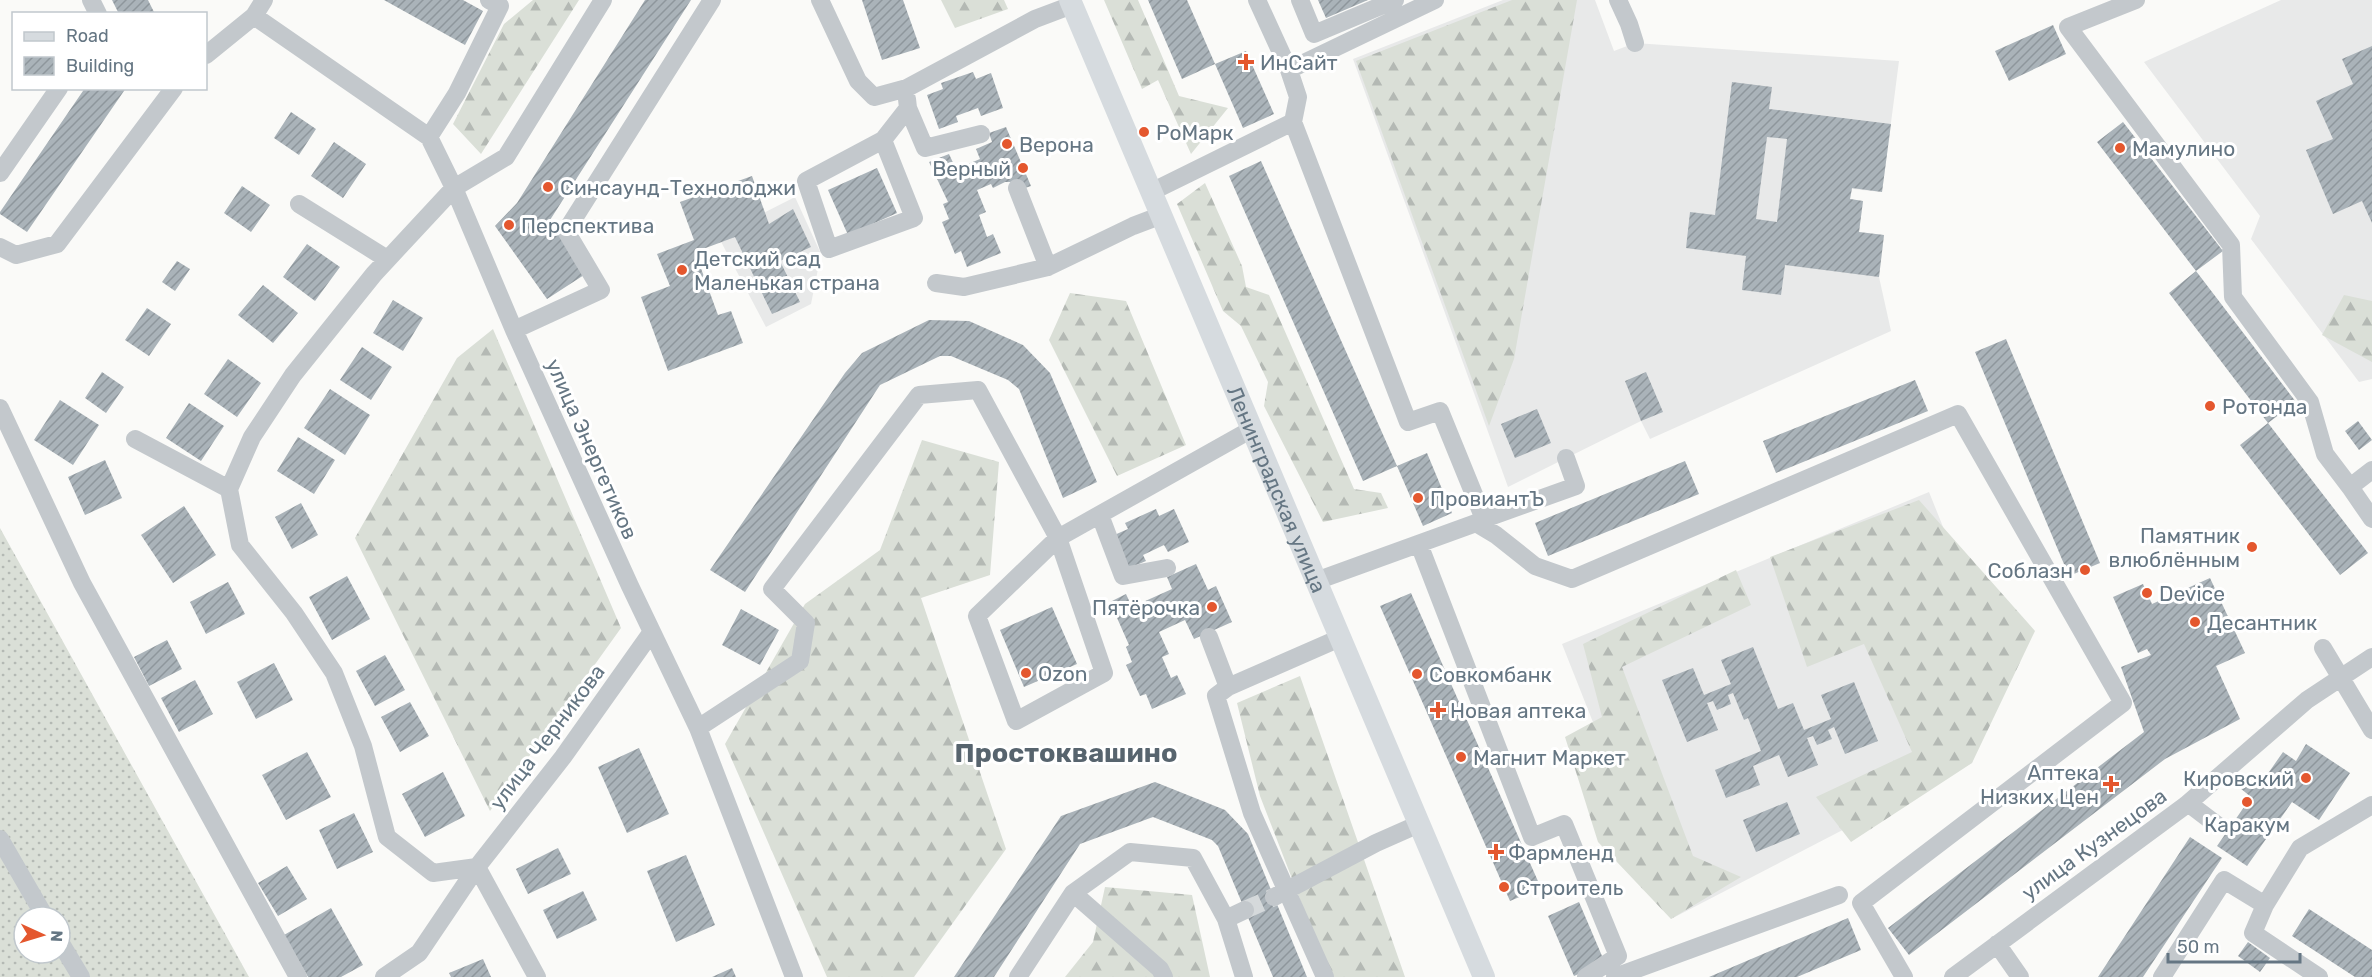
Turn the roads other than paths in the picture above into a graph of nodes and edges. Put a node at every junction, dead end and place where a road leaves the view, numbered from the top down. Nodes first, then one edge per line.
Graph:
1 (264, 0) edge
2 (489, 0) edge
3 (603, 0) edge
4 (712, 0) edge
5 (820, 0) edge
6 (1257, 0) edge
7 (1300, 0) edge
8 (1395, 0) edge
9 (1435, 0) edge
10 (1618, 0) edge
11 (2136, 0) edge
12 (1071, 2) edge
13 (254, 16) junction
14 (1635, 43) dead end
15 (207, 54) edge
16 (1289, 70) junction
17 (907, 88) junction
18 (58, 90) edge
19 (172, 90) edge
20 (908, 108) junction
21 (1293, 122) junction
22 (981, 134) dead end
23 (429, 137) junction
24 (883, 140) junction
25 (0, 173) edge
26 (454, 188) junction
27 (1017, 188) dead end
28 (1151, 192) junction
29 (299, 204) dead end
30 (1162, 215) junction
31 (0, 247) edge
32 (387, 259) junction
33 (1048, 267) junction
34 (936, 283) dead end
35 (514, 330) junction
36 (0, 408) edge
37 (1252, 429) junction
38 (135, 439) dead end
39 (1566, 458) dead end
40 (2372, 470) edge
41 (2350, 487) junction
42 (229, 489) junction
43 (1100, 515) junction
44 (2372, 519) edge
45 (1480, 521) junction
46 (1058, 538) junction
47 (1419, 544) junction
48 (1167, 568) dead end
49 (1317, 582) junction
50 (651, 633) junction
51 (1209, 637) dead end
52 (1340, 638) junction
53 (2323, 648) dead end
54 (2372, 657) edge
55 (2341, 676) junction
56 (1228, 687) junction
57 (698, 728) junction
58 (2372, 730) edge
59 (2186, 805) junction
60 (2372, 805) edge
61 (1419, 824) junction
62 (2217, 825) dead end
63 (0, 839) edge
64 (477, 867) junction
65 (1073, 893) junction
66 (1280, 895) junction
67 (1839, 896) dead end
68 (2265, 904) junction
69 (38, 905) edge
70 (1245, 910) tunnel mouth
71 (1226, 918) junction
72 (1997, 944) junction
73 (72, 962) edge
74 (81, 977) edge
75 (297, 977) edge
76 (384, 977) edge
77 (537, 977) edge
78 (794, 977) edge
79 (1018, 977) edge
80 (1164, 977) edge
81 (1244, 977) edge
82 (1325, 977) edge
83 (1484, 977) edge
84 (1586, 977) edge
85 (1615, 977) edge
86 (1904, 977) edge
87 (1953, 977) edge
88 (2020, 977) edge
89 (2162, 977) edge
90 (2319, 977) edge

1 - 13 street
2 - 23 street
3 - 26 street
4 - 35 street
5 - 17 street
6 - 16 street
7 - 8 street
9 - 16 street
10 - 14 street
11 - 41 street
12 - 17 street
12 - 28 main road, Ленинградская улица
13 - 15 street
13 - 23 street, улица Энергетиков
16 - 21 street
17 - 20 street
18 - 25 street
19 - 31 street
20 - 22 street
20 - 24 street
21 - 28 street
21 - 45 street
23 - 26 street, улица Энергетиков
24 - 24 street
26 - 32 street
26 - 35 street, улица Энергетиков
27 - 33 street
28 - 30 main road, Ленинградская улица
29 - 32 street
30 - 33 street
30 - 37 main road, Ленинградская улица
32 - 42 street
33 - 34 street
35 - 50 street, улица Энергетиков
36 - 75 street
37 - 43 street
37 - 49 main road, Ленинградская улица
38 - 42 street
39 - 45 street
40 - 41 street
41 - 44 street
42 - 64 street
43 - 46 street
43 - 48 street
45 - 47 street
45 - 86 street
46 - 46 street
46 - 57 street
47 - 49 street
47 - 84 street
49 - 52 main road, Ленинградская улица
50 - 57 street, улица Энергетиков
50 - 64 street, улица Черникова
51 - 56 street
52 - 56 street
52 - 61 main road, Ленинградская улица
53 - 55 street
54 - 55 street, улица Кузнецова
55 - 58 street
55 - 59 street, улица Кузнецова
56 - 66 street
57 - 78 street, улица Энергетиков
59 - 62 street
59 - 72 street, улица Кузнецова
60 - 68 street
61 - 66 street
61 - 83 main road, Ленинградская улица
63 - 69 street
64 - 76 street, улица Черникова
64 - 77 street
65 - 71 street
65 - 79 street
65 - 80 street
66 - 82 street
67 - 85 street
68 - 89 street
68 - 90 street
70 - 71 street
71 - 81 street
72 - 87 street, улица Кузнецова
72 - 88 street
73 - 74 street

